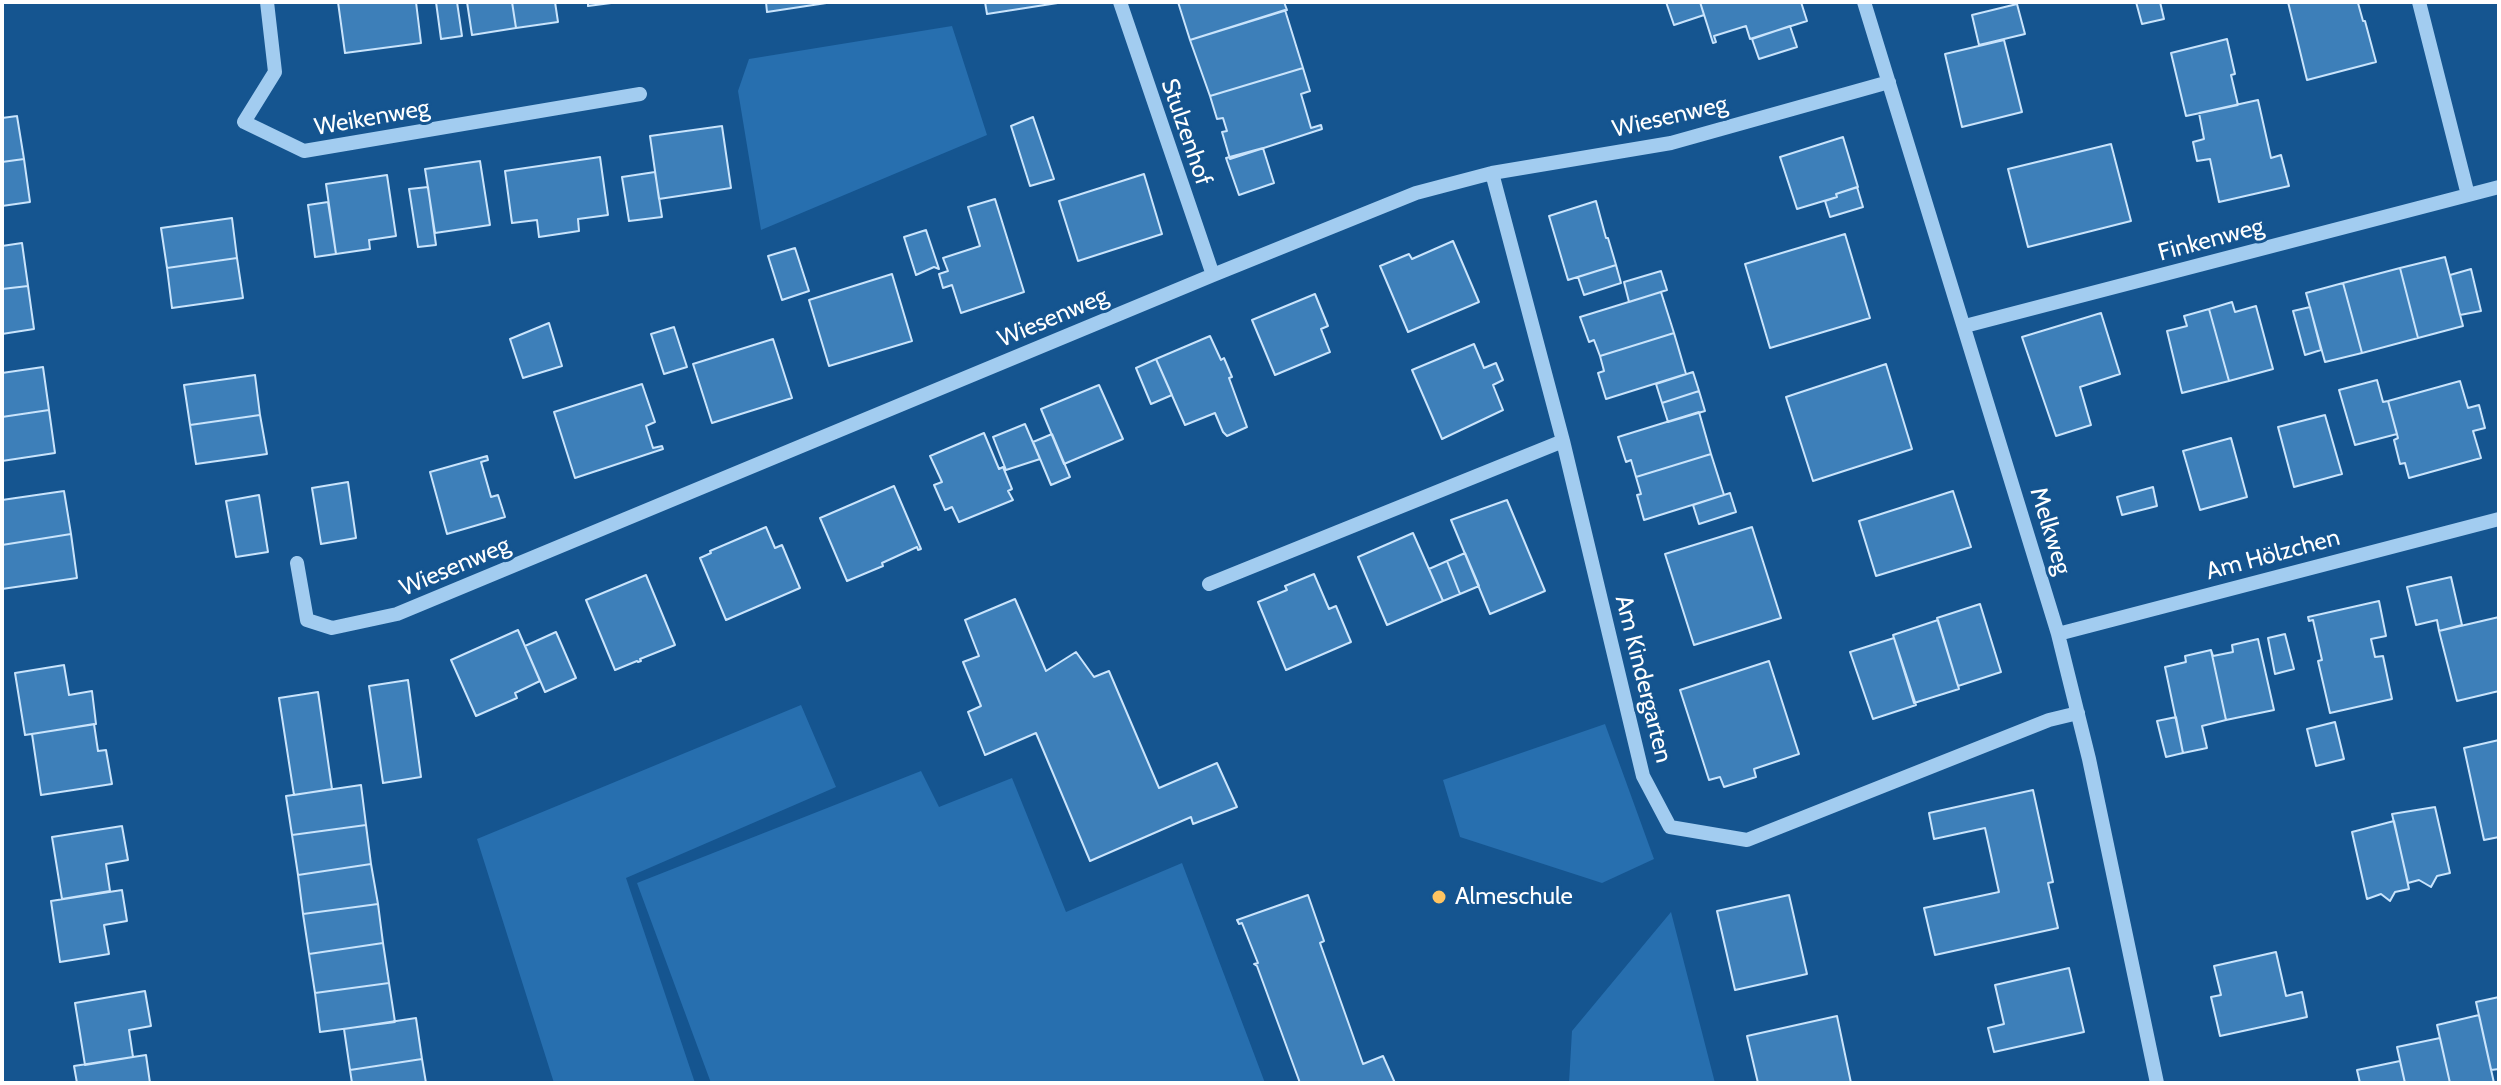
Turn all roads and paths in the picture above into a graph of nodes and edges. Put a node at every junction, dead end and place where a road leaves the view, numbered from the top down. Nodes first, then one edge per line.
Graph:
1 (267, 2) edge
2 (1120, 2) edge
3 (1864, 2) edge
4 (2419, 2) edge
5 (1889, 82) junction
6 (640, 94) dead end
7 (1492, 173) junction
8 (2499, 187) edge
9 (2468, 195) junction
10 (1213, 275) junction
11 (1965, 326) junction
12 (1563, 441) junction
13 (2499, 519) edge
14 (297, 563) dead end
15 (1209, 584) dead end
16 (2058, 634) junction
17 (2078, 713) junction
18 (2157, 1083) edge

1 - 6 street, Weikenweg
2 - 10 street, Stulzenhof
3 - 5 street, Melkweg
4 - 9 street
5 - 7 street, Wiesenweg
5 - 11 street, Melkweg
7 - 10 street, Wiesenweg
7 - 12 street, Am Kindergarten
8 - 9 street, Finkenweg
9 - 11 street, Finkenweg
10 - 14 street, Wiesenweg
11 - 16 street, Melkweg
12 - 15 street
12 - 17 street, Am Kindergarten
13 - 16 street, Am Hölzchen
16 - 17 street, Melkweg
17 - 18 street, Melkweg

